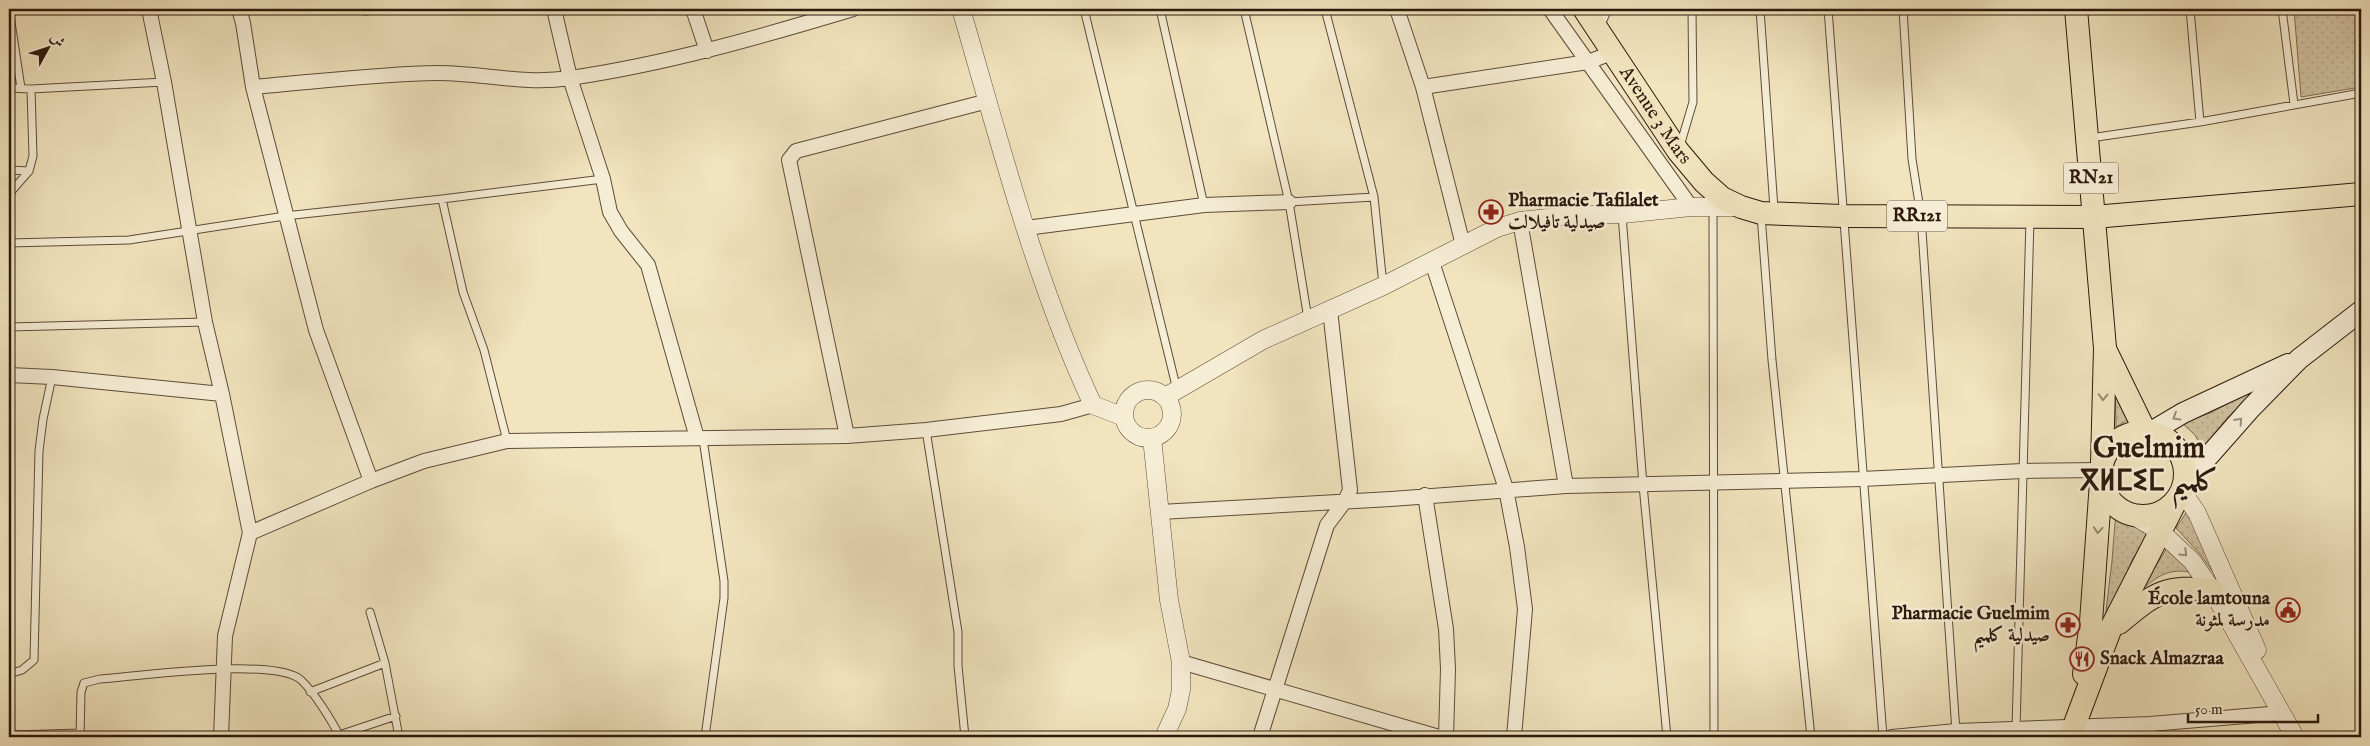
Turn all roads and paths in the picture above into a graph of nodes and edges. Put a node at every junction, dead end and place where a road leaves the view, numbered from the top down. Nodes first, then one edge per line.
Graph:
1 (9, 9) edge
2 (149, 9) edge
3 (239, 9) edge
4 (379, 9) edge
5 (554, 9) edge
6 (693, 9) edge
7 (852, 9) edge
8 (961, 9) edge
9 (1084, 9) edge
10 (1160, 9) edge
11 (1244, 9) edge
12 (1325, 9) edge
13 (1396, 9) edge
14 (1550, 9) edge
15 (1584, 9) edge
16 (1692, 9) edge
17 (1760, 9) edge
18 (1828, 9) edge
19 (1903, 9) edge
20 (2076, 9) edge
21 (2190, 9) edge
22 (2282, 9) edge
23 (365, 11) dead end
24 (1603, 19) edge
25 (707, 51) junction
26 (1614, 52) junction
27 (1588, 62) junction
28 (570, 78) junction
29 (164, 82) junction
30 (253, 87) junction
31 (1423, 87) junction
32 (9, 88) edge
33 (21, 88) junction
34 (31, 89) junction
35 (2361, 93) edge
36 (988, 101) junction
37 (2294, 104) junction
38 (2200, 122) junction
39 (2088, 138) junction
40 (1678, 151) junction
41 (9, 170) edge
42 (29, 171) junction
43 (603, 179) junction
44 (9, 194) edge
45 (2361, 194) edge
46 (1374, 197) junction
47 (442, 199) junction
48 (1288, 202) junction
49 (1204, 205) junction
50 (1691, 207) junction
51 (1713, 208) junction
52 (1759, 212) junction
53 (1133, 214) junction
54 (1622, 214) junction
55 (285, 216) junction
56 (1842, 216) junction
57 (1920, 216) junction
58 (2030, 216) junction
59 (2094, 217) junction
60 (1520, 221) junction
61 (1026, 228) junction
62 (189, 232) junction
63 (9, 243) edge
64 (1463, 245) junction
65 (1432, 262) junction
66 (1382, 286) junction
67 (1330, 310) junction
68 (2361, 311) edge
69 (1308, 320) junction
70 (205, 322) junction
71 (9, 327) edge
72 (2105, 348) junction
73 (2299, 359) junction
74 (9, 375) edge
75 (52, 377) junction
76 (1171, 393) junction
77 (222, 394) junction
78 (1093, 405) junction
79 (1124, 417) junction
80 (926, 430) junction
81 (2148, 432) junction
82 (847, 436) junction
83 (700, 438) junction
84 (1152, 438) junction
85 (507, 441) junction
86 (2022, 471) junction
87 (2101, 471) junction
88 (1938, 474) junction
89 (1862, 479) junction
90 (1784, 480) junction
91 (371, 481) junction
92 (1713, 482) junction
93 (1642, 485) junction
94 (1566, 486) junction
95 (1506, 489) junction
96 (2181, 491) junction
97 (1425, 496) junction
98 (1345, 501) junction
99 (1160, 512) junction
100 (2130, 514) junction
101 (2162, 532) junction
102 (250, 533) junction
103 (2212, 590) junction
104 (370, 612) dead end
105 (2110, 630) junction
106 (1181, 662) junction
107 (384, 663) junction
108 (224, 669) junction
109 (9, 674) edge
110 (1275, 690) junction
111 (310, 692) junction
112 (2280, 709) junction
113 (396, 716) junction
114 (2074, 726) edge
115 (2016, 729) junction
116 (2148, 731) edge
117 (1956, 734) edge
118 (80, 735) edge
119 (339, 736) edge
120 (12, 737) edge
121 (221, 737) edge
122 (399, 737) edge
123 (706, 737) edge
124 (965, 737) edge
125 (1164, 737) edge
126 (1260, 737) edge
127 (1439, 737) edge
128 (1446, 737) edge
129 (1514, 737) edge
130 (1667, 737) edge
131 (1714, 737) edge
132 (1811, 737) edge
133 (1883, 737) edge
134 (1892, 737) edge
135 (2294, 737) edge

1 - 33 lane
2 - 29 street
3 - 30 street
4 - 23 lane
5 - 28 street
6 - 25 street
7 - 25 street
8 - 36 street
9 - 53 lane
10 - 49 lane
11 - 48 lane
12 - 46 lane
13 - 31 street
14 - 27 street
15 - 24 main road, Avenue 3 Mars / RR121
16 - 40 lane
17 - 52 lane
18 - 56 lane
19 - 57 lane
20 - 39 main road, RN21
21 - 38 lane
22 - 37 lane
24 - 26 main road, Avenue 3 Mars / RR121
25 - 28 street
26 - 27 street
26 - 40 main road, Avenue 3 Mars / RR121
27 - 31 street
27 - 50 street
28 - 30 street
28 - 43 street
29 - 34 lane
29 - 62 street
30 - 55 street
31 - 64 street
32 - 33 lane
33 - 34 lane
34 - 42 lane
35 - 37 lane
36 - 61 street
36 - 82 street
37 - 38 lane
38 - 39 lane
39 - 59 main road, RN21
40 - 52 main road, Avenue 3 Mars / RR121
41 - 42 lane
42 - 44 lane
43 - 47 lane
43 - 83 street
45 - 59 main road, RR121
46 - 48 lane
46 - 66 lane
47 - 55 lane
47 - 85 lane
48 - 49 street
48 - 69 lane
49 - 53 street
50 - 51 street
50 - 54 street
51 - 52 street
51 - 92 lane
52 - 56 main road, RR121
52 - 90 lane
53 - 61 street
53 - 76 lane
54 - 60 street
54 - 93 lane
55 - 62 lane
55 - 91 street
56 - 57 main road, RR121
56 - 89 lane
57 - 58 main road, RR121
57 - 88 lane
58 - 59 main road, RR121
58 - 86 lane
59 - 72 main road, RN21
60 - 64 street
60 - 94 street
61 - 78 street
62 - 63 lane
62 - 70 street
64 - 65 street
65 - 66 street
65 - 95 street
66 - 67 street
67 - 69 street
67 - 98 street
68 - 73 main road
69 - 76 street
70 - 71 lane
70 - 77 street
72 - 81 main road, RN21
72 -> 87 main road, RN21
73 -> 81 main road
96 -> 73 main road
74 - 75 street
75 - 77 street
75 - 109 lane
76 - 79 street
76 - 84 street
77 - 102 street
78 - 79 street
78 - 80 street
79 - 84 street
80 - 82 street
80 - 124 lane
81 - 87 main road, RN21
81 - 96 main road
82 - 83 street
83 - 85 street
83 - 123 lane
84 - 99 street
85 - 91 street
86 - 87 street
86 - 88 street
86 - 115 lane
87 - 100 main road, RN21
87 -> 114 main road, RN21
88 - 89 street
88 - 117 lane
89 - 90 street
89 - 133 lane
90 - 92 street
90 - 132 lane
91 - 102 street
92 - 93 street
92 - 131 lane
93 - 94 street
93 - 130 lane
94 - 95 street
95 - 97 street
95 - 129 street
96 - 100 main road
96 - 101 main road
96 - 112 street
97 - 98 street
97 - 128 street
98 - 99 street
98 - 110 street
99 - 106 street
100 - 101 street
101 -> 103 street
101 - 105 main road
102 - 108 street
103 - 105 main road
103 - 112 street
104 - 107 lane
105 - 114 main road
106 - 110 street
106 - 125 street
107 - 111 lane
107 - 113 lane
108 - 111 lane
108 - 118 lane
108 - 121 street
110 - 126 street
110 - 127 street
111 - 119 lane
112 - 116 street
112 - 135 street
113 - 119 lane
113 - 122 lane
114 - 115 street
114 - 116 street
115 - 117 street
117 - 134 street
118 - 120 lane

